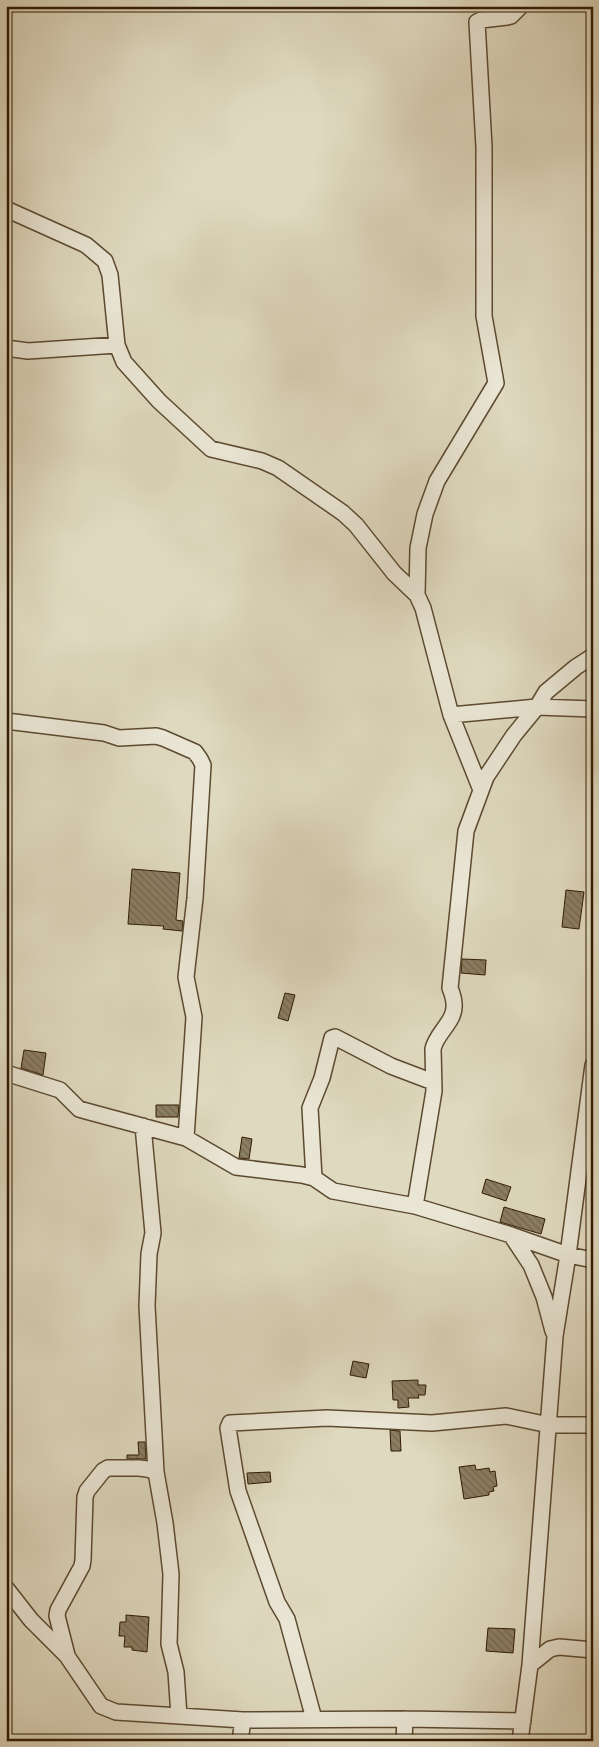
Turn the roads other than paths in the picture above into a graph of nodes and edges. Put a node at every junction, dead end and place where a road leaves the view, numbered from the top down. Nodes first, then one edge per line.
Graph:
1 (521, 6) edge
2 (6, 208) edge
3 (117, 345) junction
4 (6, 348) edge
5 (420, 601) junction
6 (593, 656) edge
7 (537, 707) junction
8 (593, 709) edge
9 (452, 716) junction
10 (6, 721) edge
11 (481, 790) junction
12 (593, 1065) edge
13 (6, 1073) edge
14 (434, 1082) junction
15 (143, 1126) junction
16 (186, 1138) junction
17 (314, 1178) junction
18 (414, 1206) junction
19 (511, 1234) junction
20 (568, 1255) junction
21 (593, 1260) edge
22 (555, 1336) junction
23 (549, 1425) junction
24 (593, 1425) edge
25 (156, 1472) junction
26 (6, 1588) edge
27 (593, 1650) edge
28 (67, 1656) junction
29 (530, 1665) junction
30 (179, 1716) junction
31 (314, 1719) junction
32 (405, 1719) junction
33 (242, 1720) junction
34 (523, 1721) junction
35 (240, 1741) edge
36 (404, 1741) edge
37 (520, 1741) edge

1 - 5 street
2 - 3 street
3 - 4 street
3 - 5 street
5 - 9 street
6 - 7 street
7 - 8 street
7 - 9 street
7 - 11 street
9 - 11 street
10 - 16 street
11 - 14 street
12 - 20 street
13 - 15 street
14 - 17 street
14 - 18 street
15 - 16 street
15 - 25 street
16 - 17 street
17 - 18 street
18 - 19 street
19 - 20 street
19 - 22 street
20 - 21 street
20 - 22 street
22 - 23 street
23 - 24 street
23 - 29 street
23 - 31 street
25 - 28 street
25 - 30 street
26 - 28 street
27 - 29 street
28 - 30 street
29 - 34 street
30 - 33 street
31 - 32 street
31 - 33 street
32 - 34 street
32 - 36 street
33 - 35 street
34 - 37 street

